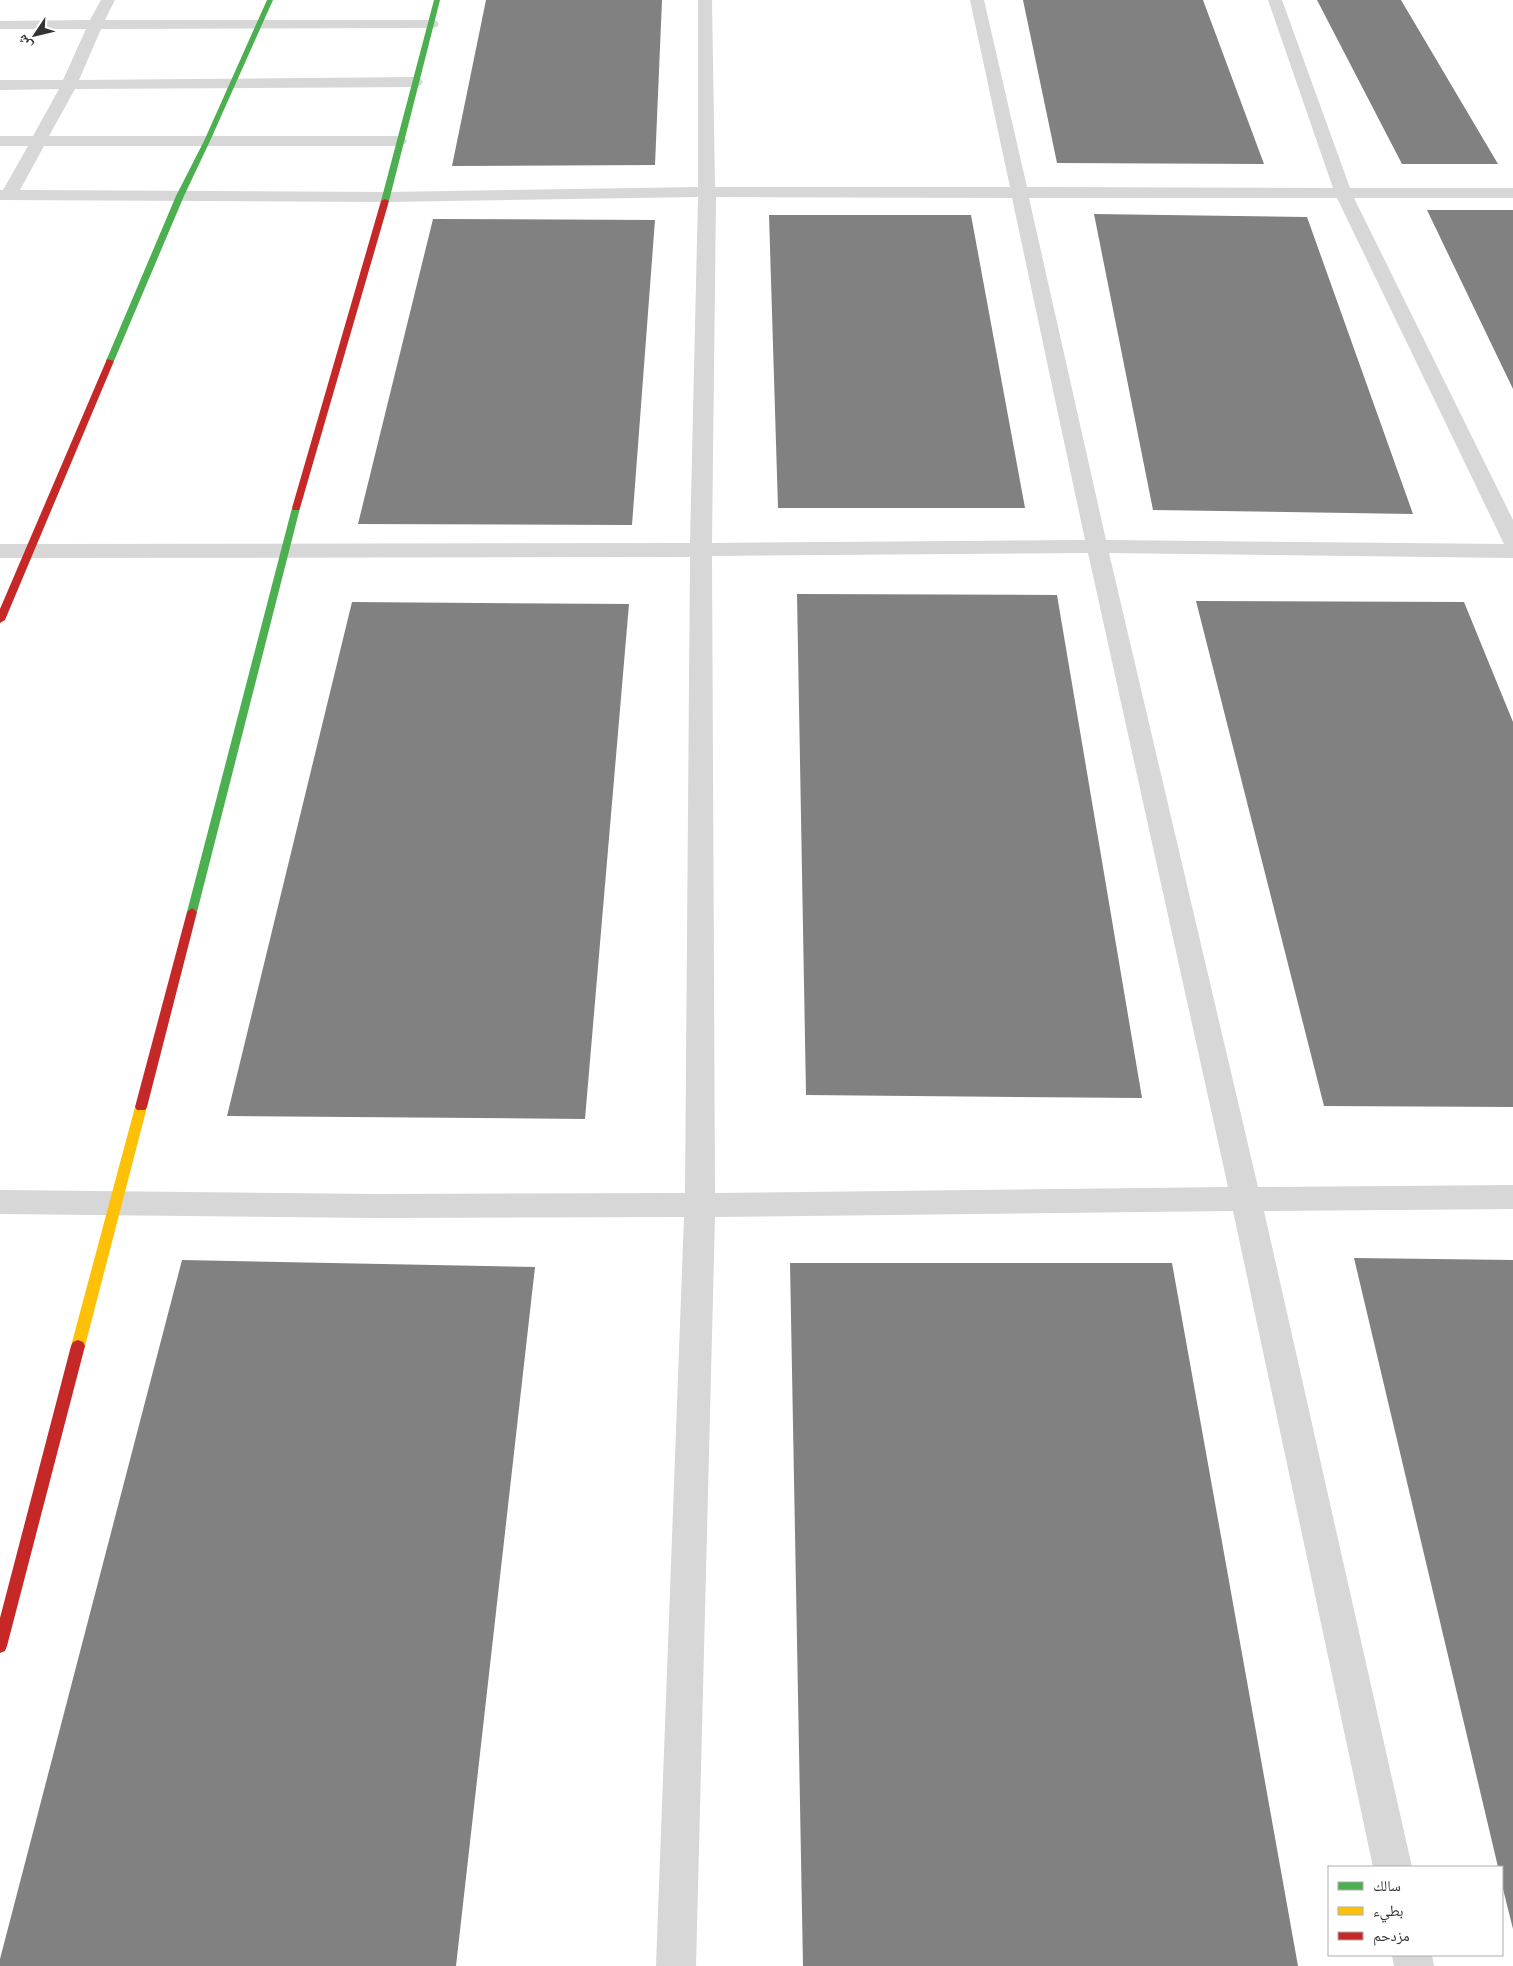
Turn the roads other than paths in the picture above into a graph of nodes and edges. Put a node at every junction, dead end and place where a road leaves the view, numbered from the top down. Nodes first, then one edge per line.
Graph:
1 (108, 0) edge
2 (270, 0) edge
3 (437, 0) edge
4 (705, 0) edge
5 (977, 0) edge
6 (1275, 0) edge
7 (0, 24) edge
8 (96, 24) junction
9 (259, 24) junction
10 (432, 24) junction
11 (415, 82) junction
12 (232, 83) junction
13 (0, 85) edge
14 (69, 85) junction
15 (0, 141) edge
16 (39, 141) junction
17 (207, 141) junction
18 (399, 141) junction
19 (707, 192) junction
20 (1020, 193) junction
21 (1343, 193) junction
22 (1513, 193) edge
23 (4, 195) edge
24 (180, 196) junction
25 (386, 197) junction
26 (1513, 542) edge
27 (1097, 546) junction
28 (701, 550) junction
29 (0, 551) edge
30 (30, 551) junction
31 (286, 551) junction
32 (1513, 551) edge
33 (0, 620) edge
34 (1513, 1197) edge
35 (1246, 1199) junction
36 (0, 1202) edge
37 (115, 1204) junction
38 (700, 1205) junction
39 (0, 1646) edge
40 (1393, 1866) edge
41 (676, 1966) edge

1 - 8 street
2 - 9 street
3 - 10 street
4 - 19 street
5 - 20 street
6 - 21 street
7 - 8 street
8 - 9 street
8 - 14 street
9 - 10 street
9 - 12 street
10 - 11 street
11 - 12 street
11 - 18 street
12 - 14 street
12 - 17 street
13 - 14 street
14 - 16 street
15 - 16 street
16 - 17 street
16 - 23 street
17 - 18 street
17 - 24 street
18 - 25 street
19 - 20 street
19 - 25 street
19 - 28 street
20 - 21 street
20 - 27 street
21 - 22 street
21 - 26 street
23 - 24 street
24 - 25 street
24 - 30 street
25 - 31 street
27 - 28 street
27 - 32 street
27 - 35 street
28 - 31 street
28 - 38 street
29 - 30 street
30 - 31 street
30 - 33 street
31 - 37 street
34 - 35 street
35 - 38 street
35 - 40 street
36 - 37 street
37 - 38 street
37 - 39 street
38 - 41 street

